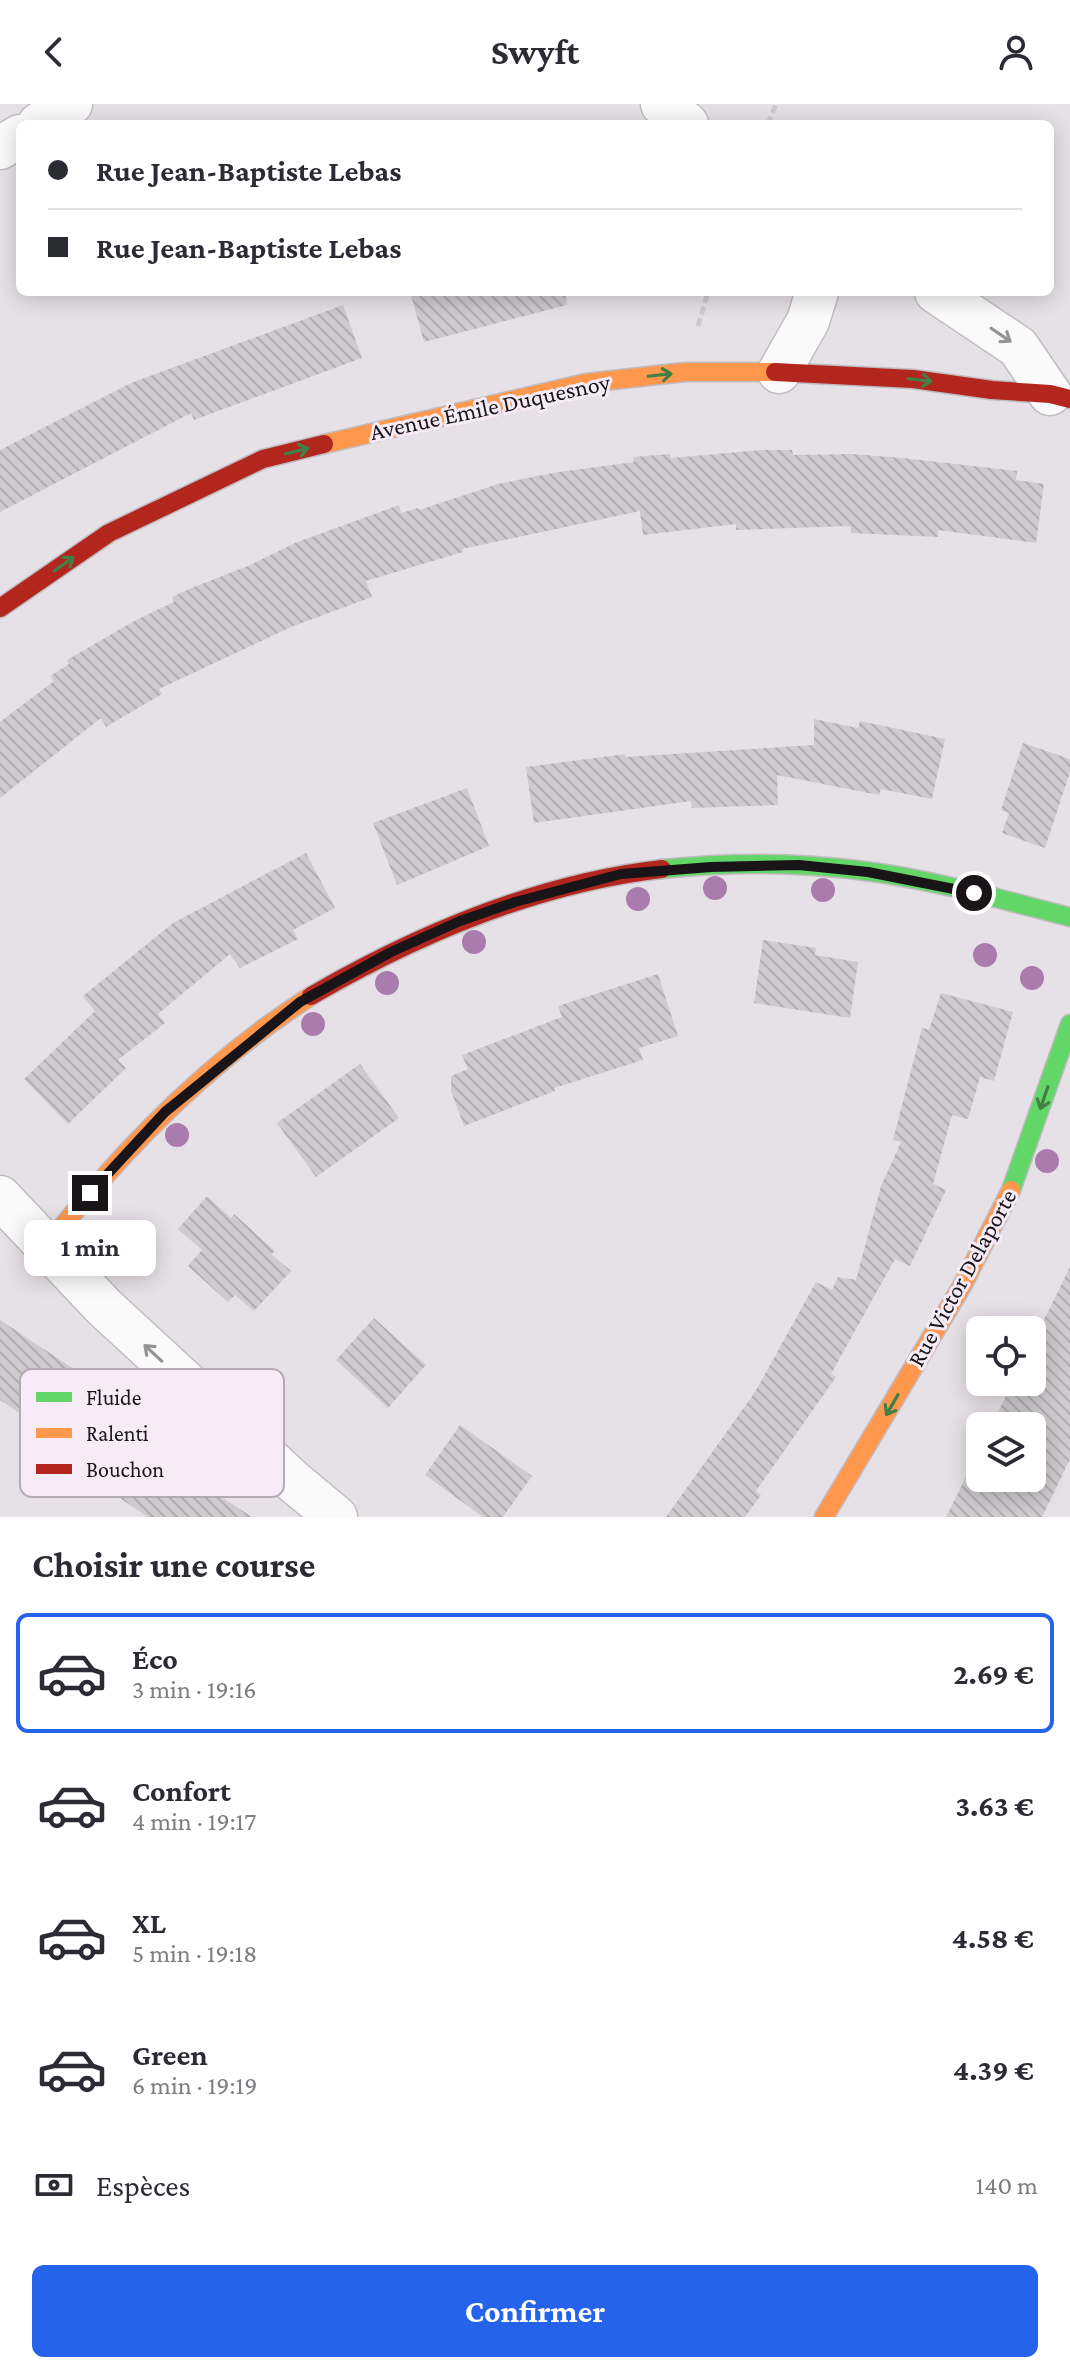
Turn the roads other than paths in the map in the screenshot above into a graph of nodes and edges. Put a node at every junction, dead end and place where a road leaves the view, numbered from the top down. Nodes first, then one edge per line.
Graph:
1 (71, 104) edge
2 (662, 104) edge
3 (45, 120) edge
4 (682, 120) edge
5 (816, 296) edge
6 (942, 296) edge
7 (779, 372) junction
8 (1060, 396) edge
9 (0, 608) edge
10 (1070, 917) edge
11 (1070, 1024) edge
12 (0, 1197) edge
13 (47, 1246) junction
14 (171, 1369) edge
15 (284, 1473) edge
16 (336, 1517) edge
17 (824, 1517) edge

1 - 3 street
2 - 4 street
5 - 7 street
6 -> 8 street
7 -> 8 street, Avenue Émile Duquesnoy
9 -> 7 street, Avenue Émile Duquesnoy
10 - 13 street
11 -> 17 street, Rue Victor Delaporte
12 - 13 street
14 -> 13 street
16 -> 15 street

